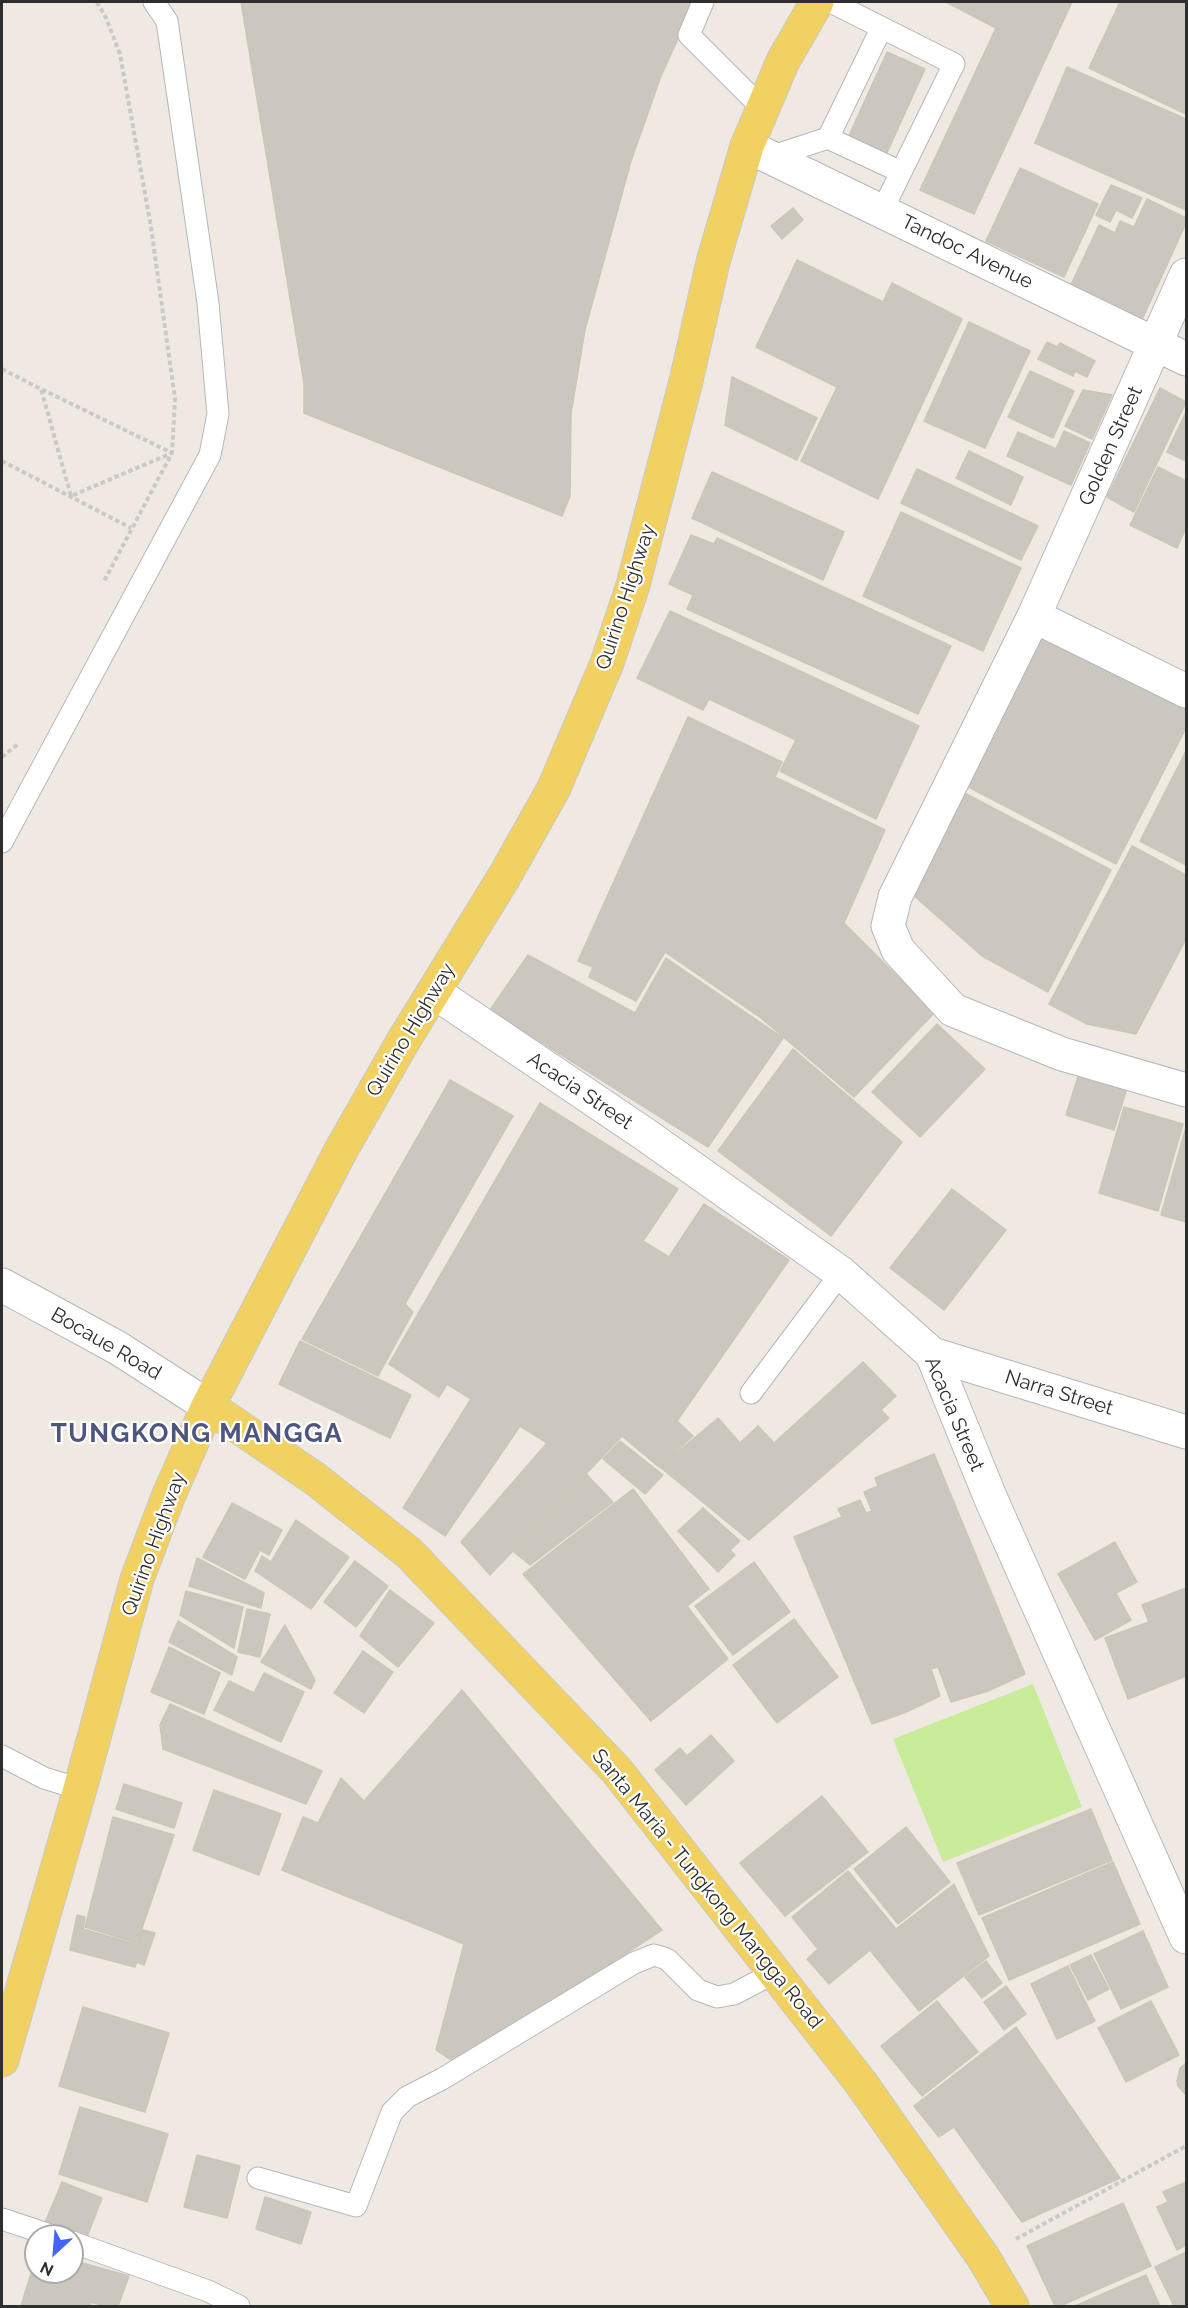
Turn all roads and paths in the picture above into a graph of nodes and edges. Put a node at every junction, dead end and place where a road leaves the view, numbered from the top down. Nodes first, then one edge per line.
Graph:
1 (97, 2) edge
2 (154, 2) edge
3 (704, 2) edge
4 (817, 2) edge
5 (831, 2) edge
6 (881, 29) junction
7 (762, 109) junction
8 (828, 138) junction
9 (758, 151) junction
10 (901, 172) junction
11 (882, 211) junction
12 (1186, 275) edge
13 (1156, 345) junction
14 (1186, 359) edge
15 (2, 369) edge
16 (41, 388) junction
17 (172, 453) junction
18 (2, 461) edge
19 (71, 496) junction
20 (1034, 616) junction
21 (1186, 691) edge
22 (4, 831) edge
23 (434, 992) junction
24 (1186, 1090) edge
25 (841, 1273) junction
26 (2, 1285) edge
27 (932, 1354) junction
28 (751, 1393) dead end
29 (208, 1406) junction
30 (1186, 1432) edge
31 (2, 1756) edge
32 (80, 1789) junction
33 (1186, 1937) edge
34 (774, 1973) junction
35 (2, 2060) edge
36 (1186, 2146) edge
37 (258, 2178) dead end
38 (2, 2219) edge
39 (24, 2226) edge
40 (84, 2246) edge
41 (982, 2256) junction
42 (1011, 2306) edge
43 (238, 2307) edge

1 - 17 path
2 - 22 lane
3 - 7 lane
4 - 7 main road, Quirino Highway
5 - 6 lane
6 - 8 lane
6 - 10 lane
7 - 9 main road, Quirino Highway
8 - 9 lane
8 - 10 lane
9 - 11 street, Tandoc Avenue
9 - 23 main road, Quirino Highway
10 - 11 lane
11 - 13 street, Tandoc Avenue
12 - 13 street, Golden Street
13 - 14 street, Tandoc Avenue
13 - 20 street, Golden Street
15 - 16 path
16 - 17 path
16 - 19 path
17 - 19 path
17 - 19 path
18 - 19 path
20 - 21 street
20 - 24 street, Golden Street
23 - 25 street, Acacia Street
23 - 29 main road, Quirino Highway
25 - 27 street, Acacia Street
25 - 28 lane
26 - 29 street, Bocaue Road
27 - 30 street, Narra Street
27 - 33 street, Acacia Street
29 - 32 main road, Quirino Highway
29 - 34 main road, Santa Maria - Tungkong Mangga Road
31 - 32 lane
32 - 35 main road, Quirino Highway
34 - 37 lane
34 - 41 main road, Santa Maria - Tungkong Mangga Road
36 - 41 path
38 - 39 lane
40 - 43 lane
41 - 42 main road, Santa Maria - Tungkong Mangga Road

